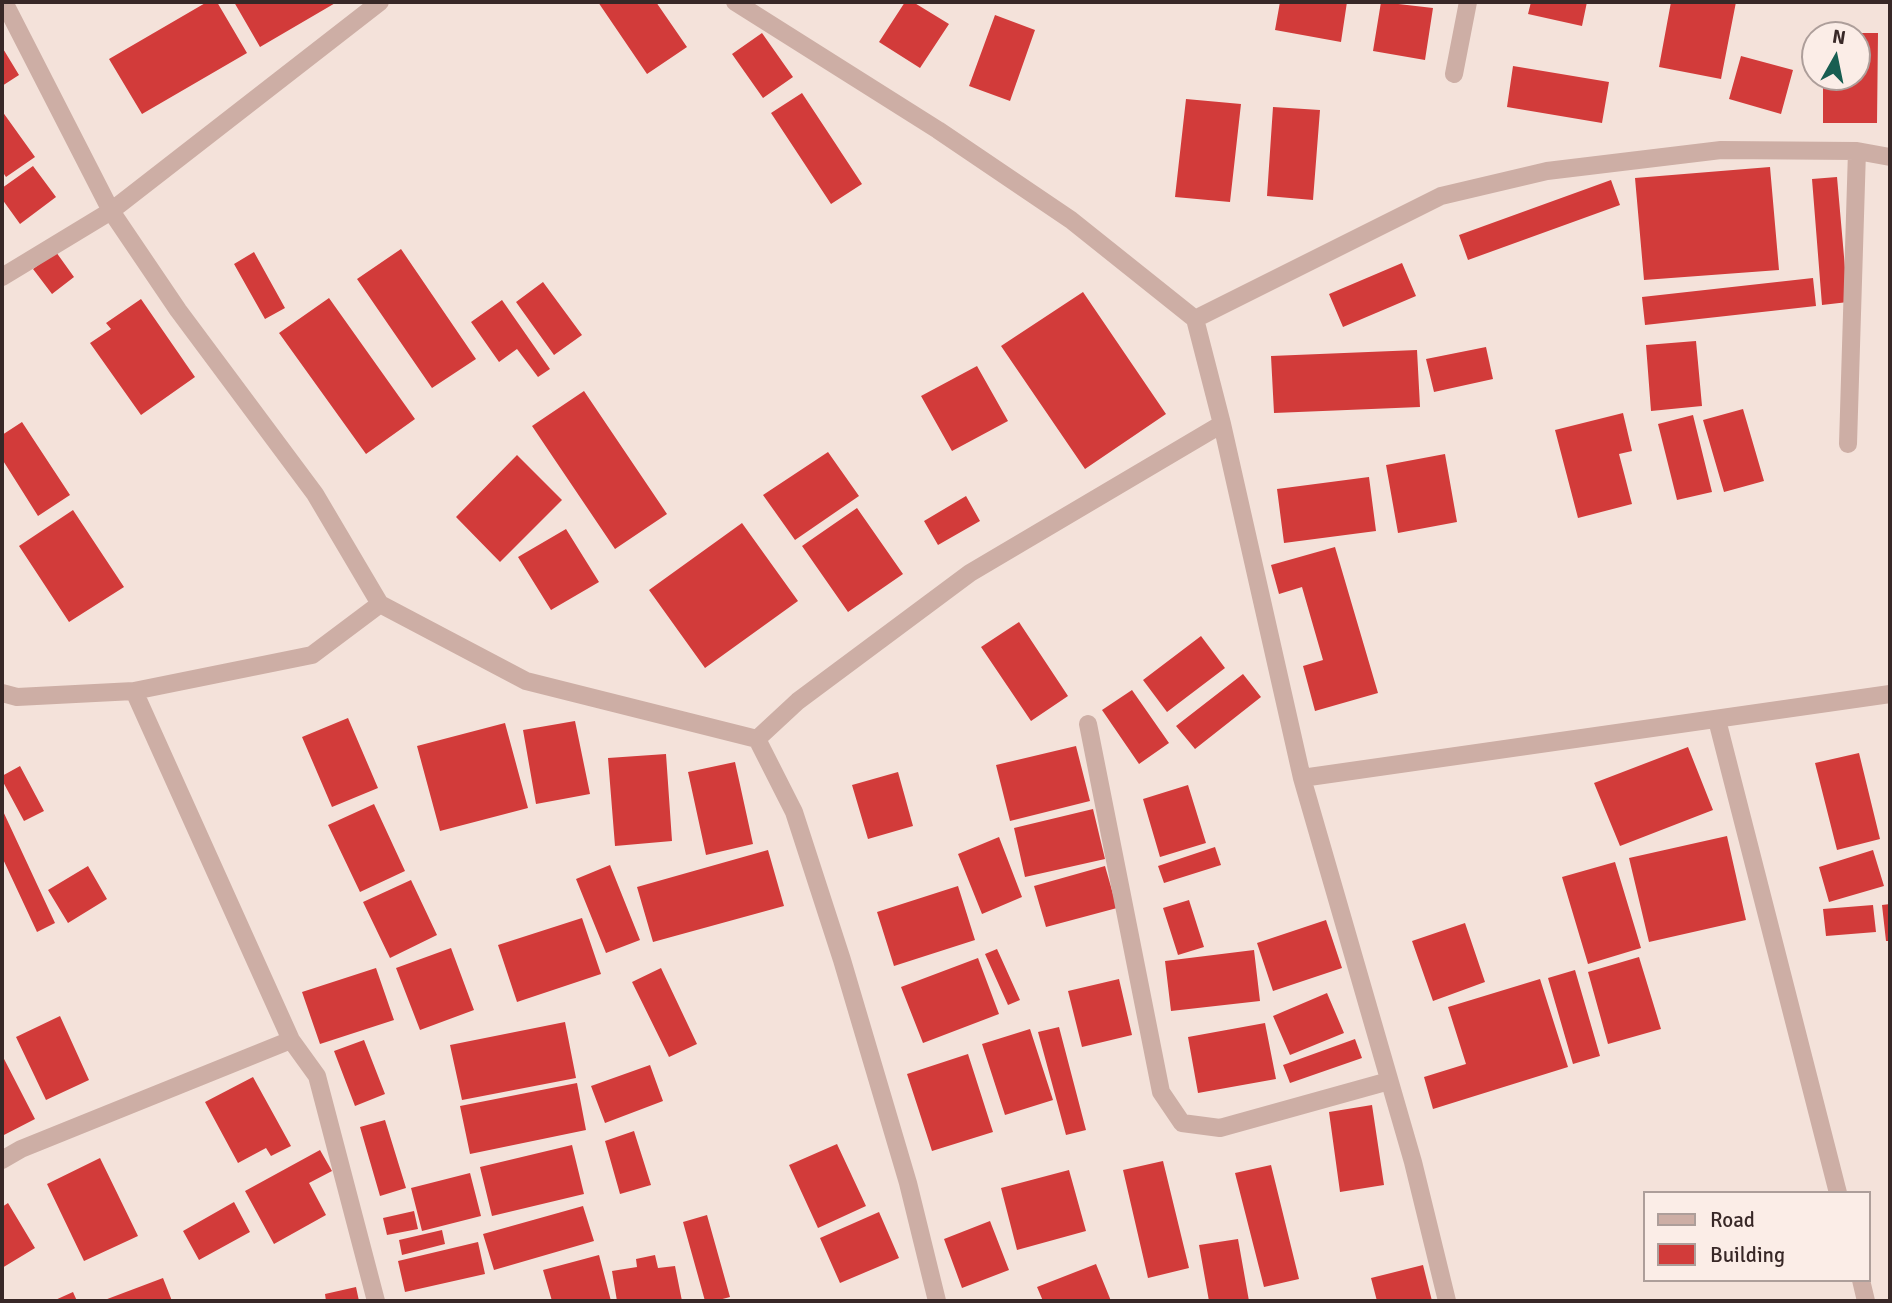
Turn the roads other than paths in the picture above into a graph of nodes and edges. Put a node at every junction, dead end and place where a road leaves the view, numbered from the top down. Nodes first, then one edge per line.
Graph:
1 (4, 2) edge
2 (380, 2) edge
3 (735, 2) edge
4 (1468, 2) edge
5 (1454, 74) dead end
6 (1857, 151) junction
7 (1890, 157) edge
8 (111, 211) junction
9 (2, 277) edge
10 (1195, 318) junction
11 (1222, 424) junction
12 (1848, 444) dead end
13 (380, 604) junction
14 (134, 691) junction
15 (2, 693) edge
16 (1890, 694) edge
17 (1717, 720) junction
18 (1088, 724) dead end
19 (757, 739) junction
20 (1302, 778) junction
21 (291, 1040) junction
22 (1389, 1081) junction
23 (2, 1160) edge
24 (1837, 1191) edge
25 (1861, 1282) edge
26 (376, 1301) edge
27 (937, 1301) edge
28 (1447, 1301) edge
29 (1866, 1301) edge

1 - 8 street
2 - 8 street
3 - 10 street
4 - 5 street
6 - 7 street
6 - 10 street
6 - 12 street
8 - 9 street
8 - 13 street
10 - 11 street
11 - 19 street
11 - 20 street
13 - 14 street
13 - 19 street
14 - 15 street
14 - 21 street
16 - 17 street
17 - 20 street
17 - 24 street
18 - 22 street
19 - 27 street
20 - 22 street
21 - 23 street
21 - 26 street
22 - 28 street
25 - 29 street

